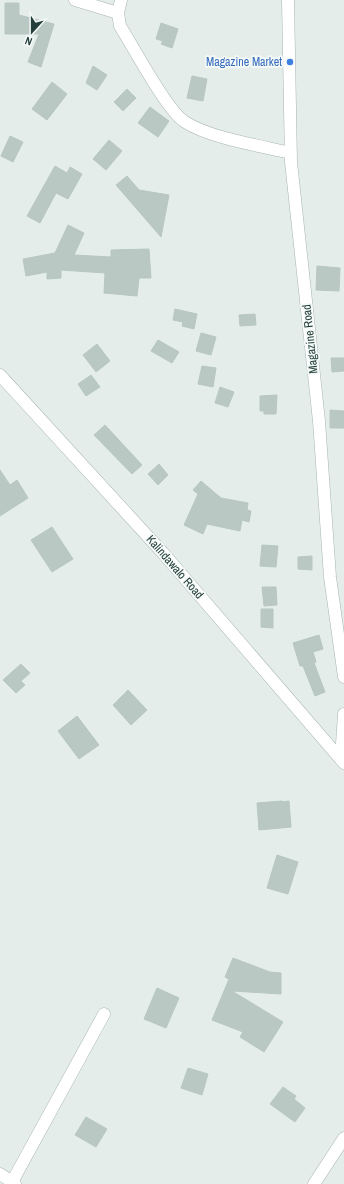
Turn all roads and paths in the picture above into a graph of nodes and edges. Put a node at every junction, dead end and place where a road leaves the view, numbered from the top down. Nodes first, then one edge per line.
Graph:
1 (75, 0) edge
2 (121, 0) edge
3 (288, 0) edge
4 (118, 13) junction
5 (291, 153) junction
6 (0, 376) edge
7 (344, 677) edge
8 (344, 714) edge
9 (343, 761) edge
10 (104, 1014) dead end
11 (344, 1138) edge
12 (0, 1174) edge
13 (14, 1183) edge
14 (314, 1184) edge

1 - 4 street
2 - 4 street
3 - 5 street, Magazine Road
4 - 5 street
5 - 7 street, Magazine Road
6 - 9 street, Kalindawalo Road
8 - 9 street
10 - 13 street
11 - 14 street
12 - 13 street

